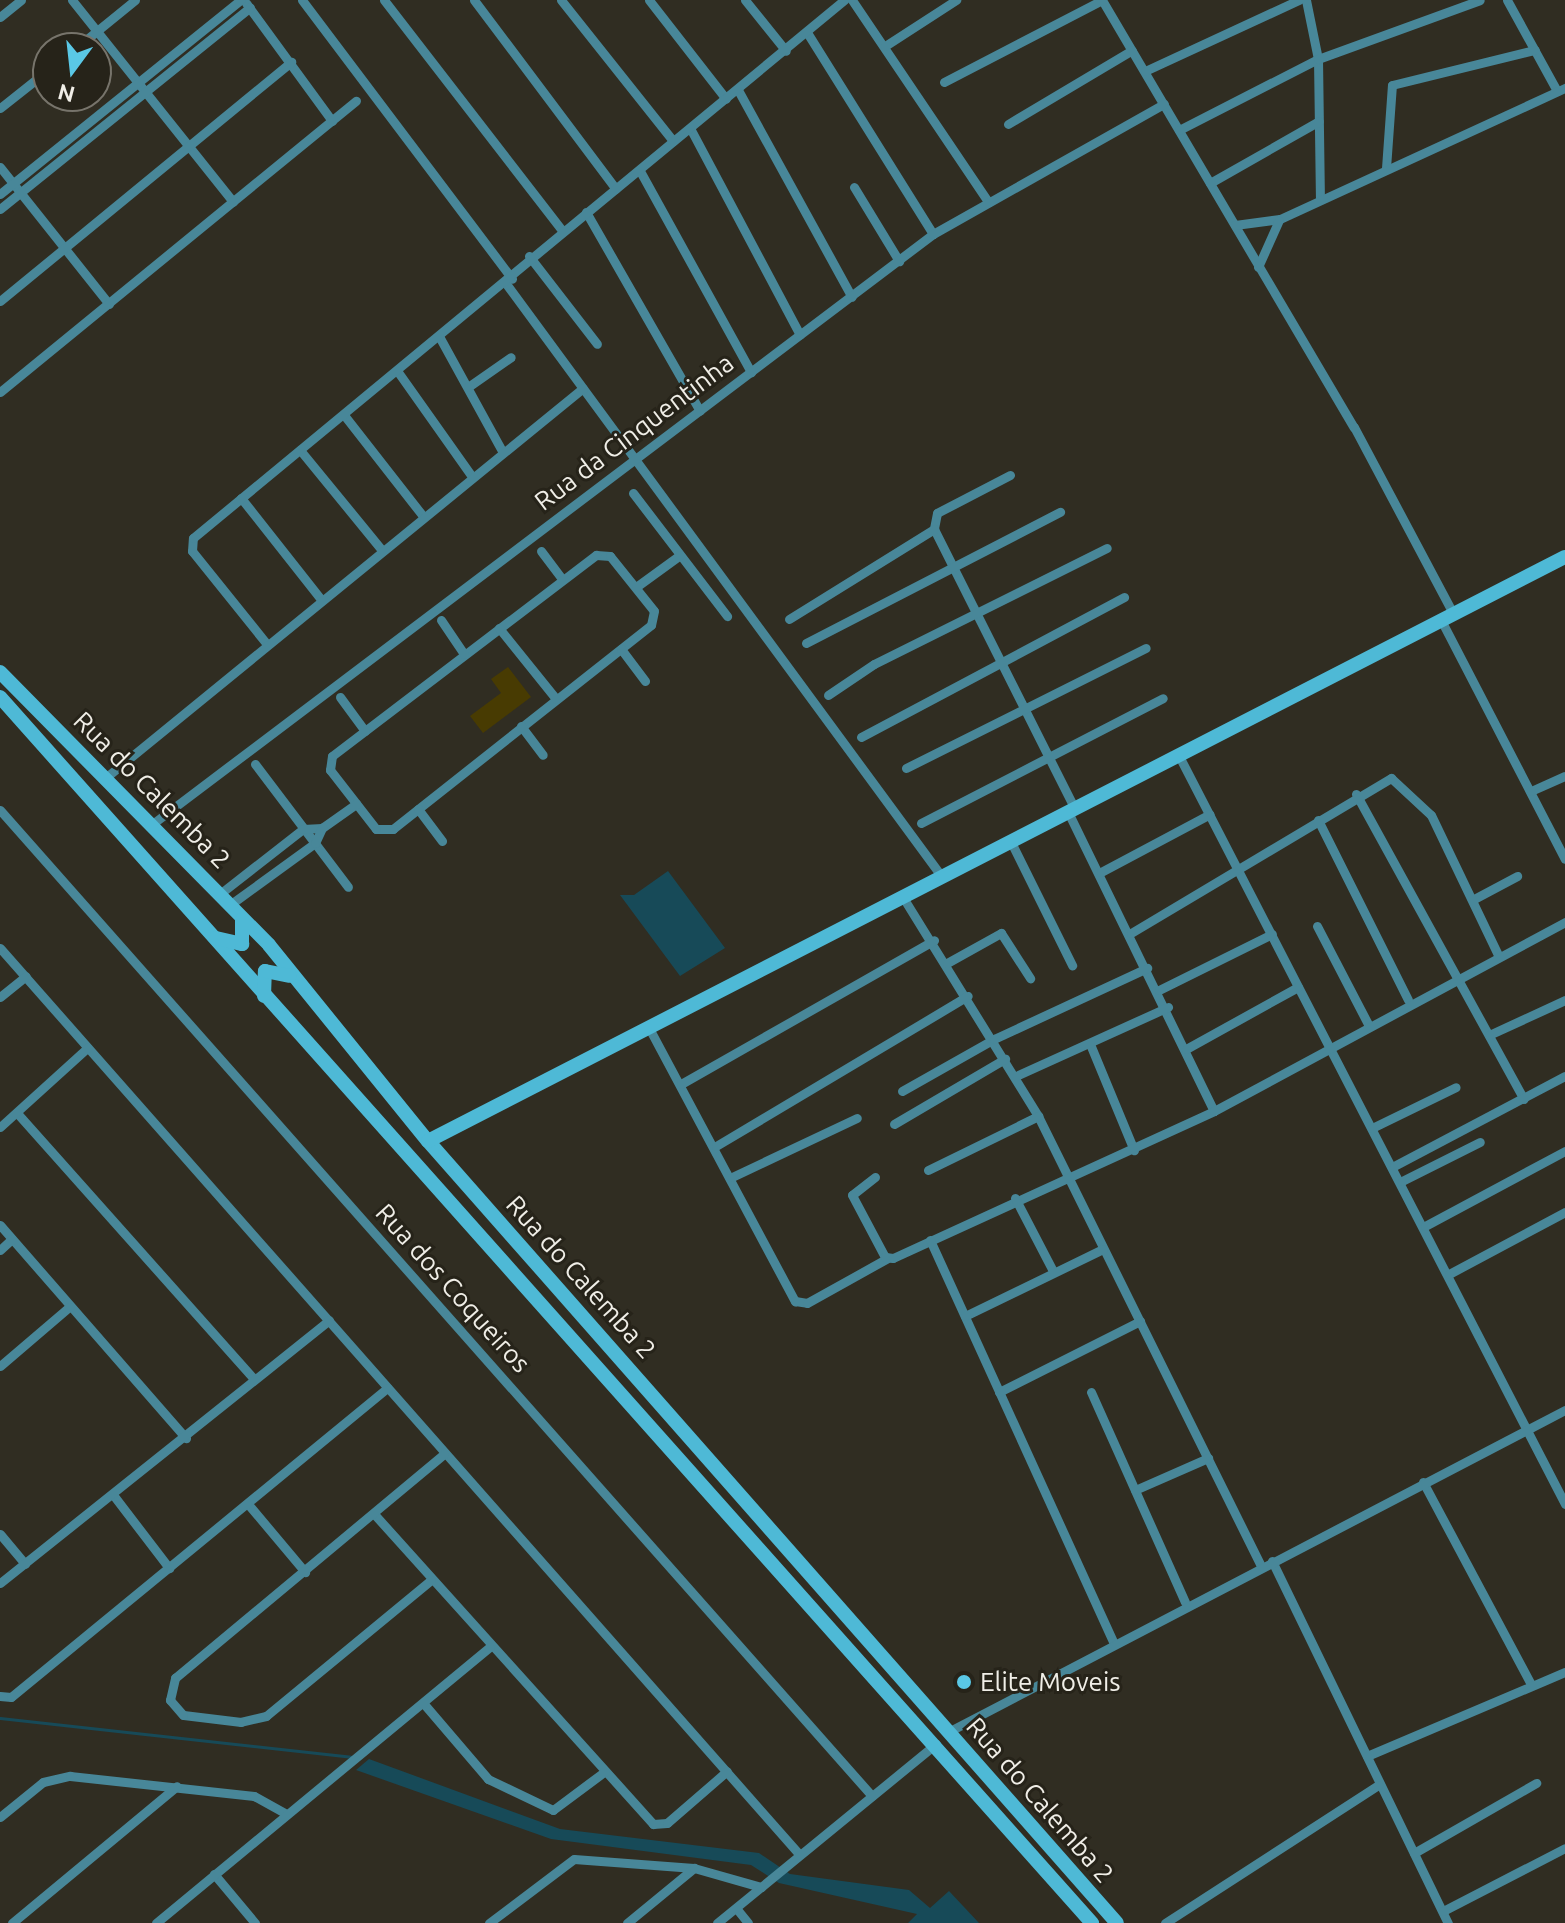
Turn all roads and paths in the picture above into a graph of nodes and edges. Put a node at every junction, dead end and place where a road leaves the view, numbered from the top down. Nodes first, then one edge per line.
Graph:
1 (21, 0) edge
2 (72, 0) edge
3 (135, 0) edge
4 (302, 0) edge
5 (384, 0) edge
6 (474, 0) edge
7 (561, 0) edge
8 (649, 0) edge
9 (745, 0) edge
10 (852, 0) edge
11 (956, 0) edge
12 (1102, 0) edge
13 (1299, 0) edge
14 (1306, 0) edge
15 (1480, 0) edge
16 (1507, 0) edge
17 (245, 2) edge
18 (838, 2) edge
19 (0, 17) edge
20 (97, 31) junction
21 (808, 34) junction
22 (885, 46) junction
23 (1132, 50) junction
24 (1535, 50) junction
25 (786, 51) junction
26 (1318, 59) junction
27 (291, 62) junction
28 (1145, 71) junction
29 (944, 82) dead end
30 (32, 83) edge
31 (139, 83) junction
32 (1561, 89) edge
33 (738, 90) junction
34 (146, 92) junction
35 (726, 99) junction
36 (356, 101) dead end
37 (1164, 104) junction
38 (0, 108) edge
39 (332, 121) junction
40 (1319, 121) junction
41 (1008, 124) dead end
42 (690, 128) junction
43 (1179, 130) junction
44 (673, 141) junction
45 (189, 146) junction
46 (0, 167) edge
47 (1386, 168) junction
48 (640, 171) junction
49 (1210, 183) junction
50 (14, 184) junction
51 (854, 187) dead end
52 (616, 189) junction
53 (20, 192) junction
54 (0, 194) edge
55 (1320, 197) junction
56 (233, 202) junction
57 (988, 202) junction
58 (0, 209) edge
59 (586, 212) junction
60 (1280, 219) junction
61 (1235, 225) junction
62 (562, 230) junction
63 (933, 234) junction
64 (64, 248) junction
65 (529, 256) junction
66 (899, 261) junction
67 (1258, 267) junction
68 (509, 282) junction
69 (852, 297) junction
70 (0, 301) edge
71 (109, 304) junction
72 (800, 335) junction
73 (440, 338) junction
74 (597, 344) dead end
75 (511, 357) dead end
76 (398, 372) junction
77 (751, 372) junction
78 (468, 387) junction
79 (583, 388) junction
80 (0, 392) edge
81 (700, 411) junction
82 (344, 415) junction
83 (300, 450) junction
84 (502, 451) junction
85 (635, 458) junction
86 (471, 475) junction
87 (1010, 475) dead end
88 (633, 493) dead end
89 (241, 498) junction
90 (1060, 512) dead end
91 (422, 515) junction
92 (934, 529) junction
93 (1107, 548) dead end
94 (381, 549) junction
95 (541, 551) dead end
96 (680, 555) junction
97 (1565, 557) edge
98 (953, 566) junction
99 (561, 578) junction
100 (636, 587) junction
101 (1124, 597) dead end
102 (320, 598) junction
103 (976, 613) junction
104 (727, 616) dead end
105 (1447, 616) junction
106 (789, 619) dead end
107 (441, 620) dead end
108 (499, 628) junction
109 (266, 643) junction
110 (806, 643) dead end
111 (1146, 648) dead end
112 (621, 649) junction
113 (464, 654) junction
114 (1001, 662) junction
115 (0, 672) edge
116 (645, 681) dead end
117 (828, 695) dead end
118 (0, 697) edge
119 (340, 697) dead end
120 (1163, 698) dead end
121 (556, 699) junction
122 (1025, 710) junction
123 (521, 726) junction
124 (365, 731) junction
125 (861, 737) dead end
126 (1178, 754) junction
127 (543, 755) dead end
128 (1049, 757) junction
129 (255, 764) dead end
130 (906, 768) dead end
131 (1565, 776) edge
132 (104, 779) junction
133 (1531, 791) junction
134 (1356, 794) junction
135 (356, 804) junction
136 (1070, 808) junction
137 (418, 809) junction
138 (0, 810) edge
139 (1210, 814) junction
140 (1318, 820) junction
141 (921, 823) dead end
142 (151, 825) junction
143 (322, 828) junction
144 (303, 829) junction
145 (1010, 840) junction
146 (442, 841) dead end
147 (315, 843) junction
148 (1565, 859) edge
149 (1240, 870) junction
150 (1101, 872) junction
151 (1517, 876) dead end
152 (942, 877) junction
153 (348, 887) dead end
154 (904, 899) junction
155 (1474, 899) junction
156 (231, 904) junction
157 (1565, 922) edge
158 (1317, 926) dead end
159 (1131, 933) junction
160 (1272, 934) junction
161 (212, 936) junction
162 (934, 940) junction
163 (0, 948) edge
164 (1498, 955) junction
165 (947, 963) junction
166 (1072, 965) dead end
167 (1147, 968) junction
168 (26, 976) junction
169 (1030, 978) dead end
170 (1454, 978) junction
171 (298, 980) junction
172 (1298, 987) junction
173 (1159, 990) junction
174 (968, 996) junction
175 (0, 997) edge
176 (1408, 1000) junction
177 (1565, 1000) edge
178 (266, 1003) junction
179 (1168, 1007) junction
180 (1368, 1024) junction
181 (649, 1028) junction
182 (1489, 1035) junction
183 (994, 1039) junction
184 (1090, 1044) junction
185 (1328, 1047) junction
186 (87, 1048) junction
187 (1186, 1049) junction
188 (1005, 1059) junction
189 (1016, 1076) junction
190 (1565, 1076) edge
191 (681, 1084) junction
192 (1456, 1087) dead end
193 (902, 1091) dead end
194 (1524, 1099) junction
195 (1214, 1111) junction
196 (17, 1113) junction
197 (1038, 1116) junction
198 (857, 1118) dead end
199 (894, 1124) dead end
200 (0, 1127) edge
201 (1372, 1128) junction
202 (428, 1141) junction
203 (1480, 1142) dead end
204 (716, 1146) junction
205 (1134, 1150) junction
206 (1565, 1151) edge
207 (1394, 1166) junction
208 (928, 1170) dead end
209 (1069, 1176) junction
210 (732, 1177) junction
211 (875, 1177) dead end
212 (1402, 1181) junction
213 (1015, 1198) junction
214 (1565, 1212) edge
215 (0, 1225) edge
216 (1425, 1226) junction
217 (12, 1239) junction
218 (930, 1240) junction
219 (1103, 1249) junction
220 (0, 1250) edge
221 (888, 1258) junction
222 (1053, 1271) junction
223 (1449, 1274) junction
224 (69, 1307) junction
225 (965, 1316) junction
226 (329, 1320) junction
227 (1140, 1321) junction
228 (0, 1366) edge
229 (254, 1379) junction
230 (387, 1388) junction
231 (999, 1392) junction
232 (1091, 1392) dead end
233 (1565, 1410) edge
234 (1526, 1430) junction
235 (186, 1438) junction
236 (444, 1454) junction
237 (1208, 1458) junction
238 (1423, 1482) junction
239 (1135, 1490) junction
240 (114, 1496) junction
241 (248, 1504) junction
242 (1565, 1504) edge
243 (375, 1515) junction
244 (0, 1534) edge
245 (1272, 1561) junction
246 (25, 1564) junction
247 (1261, 1566) junction
248 (169, 1568) junction
249 (305, 1572) junction
250 (431, 1580) junction
251 (0, 1583) edge
252 (1185, 1602) junction
253 (1113, 1642) junction
254 (490, 1647) junction
255 (1565, 1672) edge
256 (1531, 1684) junction
257 (0, 1696) edge
258 (424, 1704) junction
259 (948, 1732) junction
260 (936, 1744) junction
261 (1367, 1756) junction
262 (727, 1771) junction
263 (604, 1772) junction
264 (1536, 1783) dead end
265 (1378, 1785) junction
266 (177, 1786) junction
267 (872, 1796) junction
268 (286, 1814) junction
269 (0, 1817) edge
270 (1565, 1848) edge
271 (1414, 1853) junction
272 (800, 1855) junction
273 (694, 1868) junction
274 (214, 1874) junction
275 (761, 1887) junction
276 (736, 1908) junction
277 (1445, 1919) edge
278 (12, 1923) edge
279 (156, 1923) edge
280 (255, 1923) edge
281 (489, 1923) edge
282 (627, 1923) edge
283 (717, 1923) edge
284 (748, 1923) edge
285 (1092, 1923) edge
286 (1117, 1923) edge
287 (1165, 1923) edge

1 - 19 street
2 - 20 street
3 - 20 street
4 - 68 street
5 - 62 street
6 - 52 street
7 - 44 street
8 - 35 street
9 - 25 street
10 - 22 street
11 - 22 street
12 - 23 street
12 - 29 street
13 - 28 street
14 - 26 street
15 - 26 street
16 - 24 street
17 - 27 street
17 - 31 street
17 - 34 street
18 - 21 street
20 - 31 street
21 - 25 street
21 - 63 street
22 - 57 street
23 - 28 street
23 - 41 street
24 - 32 street
24 - 47 street
25 - 33 street
26 - 40 street
26 - 43 street
27 - 39 street
27 - 45 street
28 - 37 street
30 - 38 street
31 - 34 street
31 - 50 street
32 - 47 street
33 - 35 street
33 - 69 street
34 - 45 street
34 - 53 street
35 - 42 street
36 - 39 street
37 - 43 street
37 - 57 street, Rua da Cinquentinha
39 - 56 street
40 - 49 street
40 - 55 street
42 - 44 street
42 - 72 street
43 - 49 street
44 - 48 street
45 - 56 street
45 - 64 street
46 - 50 street
47 - 55 street
48 - 52 street
48 - 77 street
49 - 61 street
50 - 53 street
50 - 54 street
51 - 66 street
52 - 59 street
53 - 58 street
53 - 64 street
55 - 60 street
56 - 71 street
57 - 63 street, Rua da Cinquentinha
59 - 62 street
59 - 81 street
60 - 61 street
60 - 67 street
61 - 67 street
62 - 65 street
63 - 66 street, Rua da Cinquentinha
64 - 70 street
64 - 71 street
65 - 68 street
65 - 74 street
66 - 69 street, Rua da Cinquentinha
67 - 105 street
68 - 73 street
68 - 79 street
69 - 72 street, Rua da Cinquentinha
71 - 80 street
72 - 77 street, Rua da Cinquentinha
73 - 76 street
73 - 78 street
75 - 78 street
76 - 82 street
76 - 86 street
77 - 81 street, Rua da Cinquentinha
78 - 84 street
79 - 84 street
79 - 85 street
81 - 85 street, Rua da Cinquentinha
82 - 83 street
82 - 91 street
83 - 89 street
83 - 94 street
84 - 86 street
85 - 142 street, Rua da Cinquentinha
85 - 152 street
86 - 91 street
87 - 92 street
88 - 96 street
89 - 102 street
89 - 109 street
90 - 98 street
91 - 94 street
92 - 98 street
92 - 106 street
93 - 103 street
94 - 102 street
95 - 99 street
96 - 100 street
96 - 104 street
97 - 105 main road
98 - 103 street
98 - 110 street
99 - 100 street
99 - 108 street
100 - 112 street
101 - 114 street
102 - 109 street
103 - 114 street
103 - 117 street
105 - 126 main road
105 - 133 street
107 - 113 street
108 - 113 street
108 - 121 street
109 - 132 street
111 - 122 street
112 - 116 street
112 - 121 street
113 - 124 street
114 - 122 street
114 - 125 street
115 - 132 main road, Rua do Calemba 2
118 - 161 main road, Rua do Calemba 2
119 - 124 street
120 - 128 street
121 - 123 street
122 - 128 street
122 - 130 street
123 - 127 street
123 - 137 street
124 - 135 street
126 - 136 main road
126 - 139 street
128 - 136 street
128 - 141 street
129 - 144 street
131 - 133 street
132 - 142 main road, Rua do Calemba 2
133 - 148 street
134 - 140 street
134 - 155 street
134 - 170 street
135 - 137 street
135 - 143 street
136 - 145 main road
136 - 150 street
137 - 146 street
138 - 267 street, Rua dos Coqueiros
139 - 149 street
139 - 150 street
140 - 149 street
140 - 176 street
142 - 156 main road, Rua do Calemba 2
143 - 144 street
143 - 147 street
144 - 147 street
144 - 156 street
145 - 152 main road
145 - 166 street
147 - 153 street
147 - 156 street
149 - 159 street
149 - 160 street
150 - 159 street
151 - 155 street
152 - 154 main road
154 - 162 street
154 - 181 main road
155 - 164 street
156 - 161 main road
156 - 171 main road, Rua do Calemba 2
157 - 164 street
158 - 180 street
159 - 167 street
160 - 172 street
160 - 173 street
161 - 178 main road, Rua do Calemba 2
162 - 165 street
162 - 191 street
163 - 168 street
164 - 170 street
165 - 169 street
165 - 174 street
167 - 173 street
167 - 183 street
168 - 175 street
168 - 186 street
170 - 176 street
170 - 182 street
171 - 178 main road
171 - 202 main road, Rua do Calemba 2
172 - 185 street
172 - 187 street
173 - 179 street
174 - 183 street
174 - 204 street
176 - 180 street
177 - 182 street
178 - 260 main road, Rua do Calemba 2
179 - 184 street
179 - 187 street
180 - 185 street
181 - 191 street
181 - 202 main road
182 - 194 street
183 - 188 street
183 - 193 street
184 - 189 street
184 - 205 street
185 - 195 street
185 - 201 street
186 - 196 street
186 - 226 street
187 - 195 street
188 - 189 street
188 - 199 street
189 - 197 street
190 - 194 street
191 - 204 street
192 - 201 street
194 - 207 street
195 - 205 street
196 - 200 street
196 - 229 street
197 - 208 street
197 - 209 street
198 - 210 street
201 - 207 street
202 - 259 main road, Rua do Calemba 2
203 - 212 street
204 - 210 street
205 - 209 street
206 - 216 street
207 - 212 street
209 - 213 street
209 - 219 street
210 - 221 street
211 - 221 street
212 - 216 street
213 - 218 street
213 - 222 street
214 - 223 street
215 - 217 street
216 - 223 street
217 - 220 street
217 - 224 street
218 - 221 street
218 - 225 street
219 - 222 street
219 - 227 street
222 - 225 street
223 - 234 street
224 - 228 street
224 - 235 street
225 - 231 street
226 - 229 street
226 - 230 street
227 - 231 street
227 - 237 street
229 - 235 street
230 - 236 street
230 - 241 street
231 - 253 street
232 - 239 street
233 - 234 street
234 - 238 street
234 - 242 street
235 - 240 street
236 - 243 street
236 - 262 street
237 - 239 street
237 - 247 street
238 - 245 street
238 - 256 street
239 - 252 street
240 - 246 street
240 - 248 street
241 - 248 street
241 - 249 street
243 - 249 street
243 - 250 street
244 - 246 street
245 - 247 street
245 - 261 street
246 - 251 street
247 - 252 street
248 - 257 street
249 - 250 street
250 - 254 street
252 - 253 street
253 - 259 street
254 - 258 street
254 - 263 street
255 - 256 street
256 - 261 street
258 - 263 street
258 - 268 street
259 - 286 main road, Rua do Calemba 2
260 - 267 street
260 - 285 main road, Rua do Calemba 2
261 - 265 street
262 - 263 street
262 - 272 street
264 - 271 street
265 - 271 street
265 - 287 street
266 - 268 street
266 - 269 street
266 - 278 street
267 - 272 street
268 - 274 street
270 - 277 street
271 - 277 street
272 - 275 street
273 - 275 street
273 - 281 street
273 - 282 street
274 - 279 street
274 - 280 street
275 - 276 street
276 - 283 street
276 - 284 street

